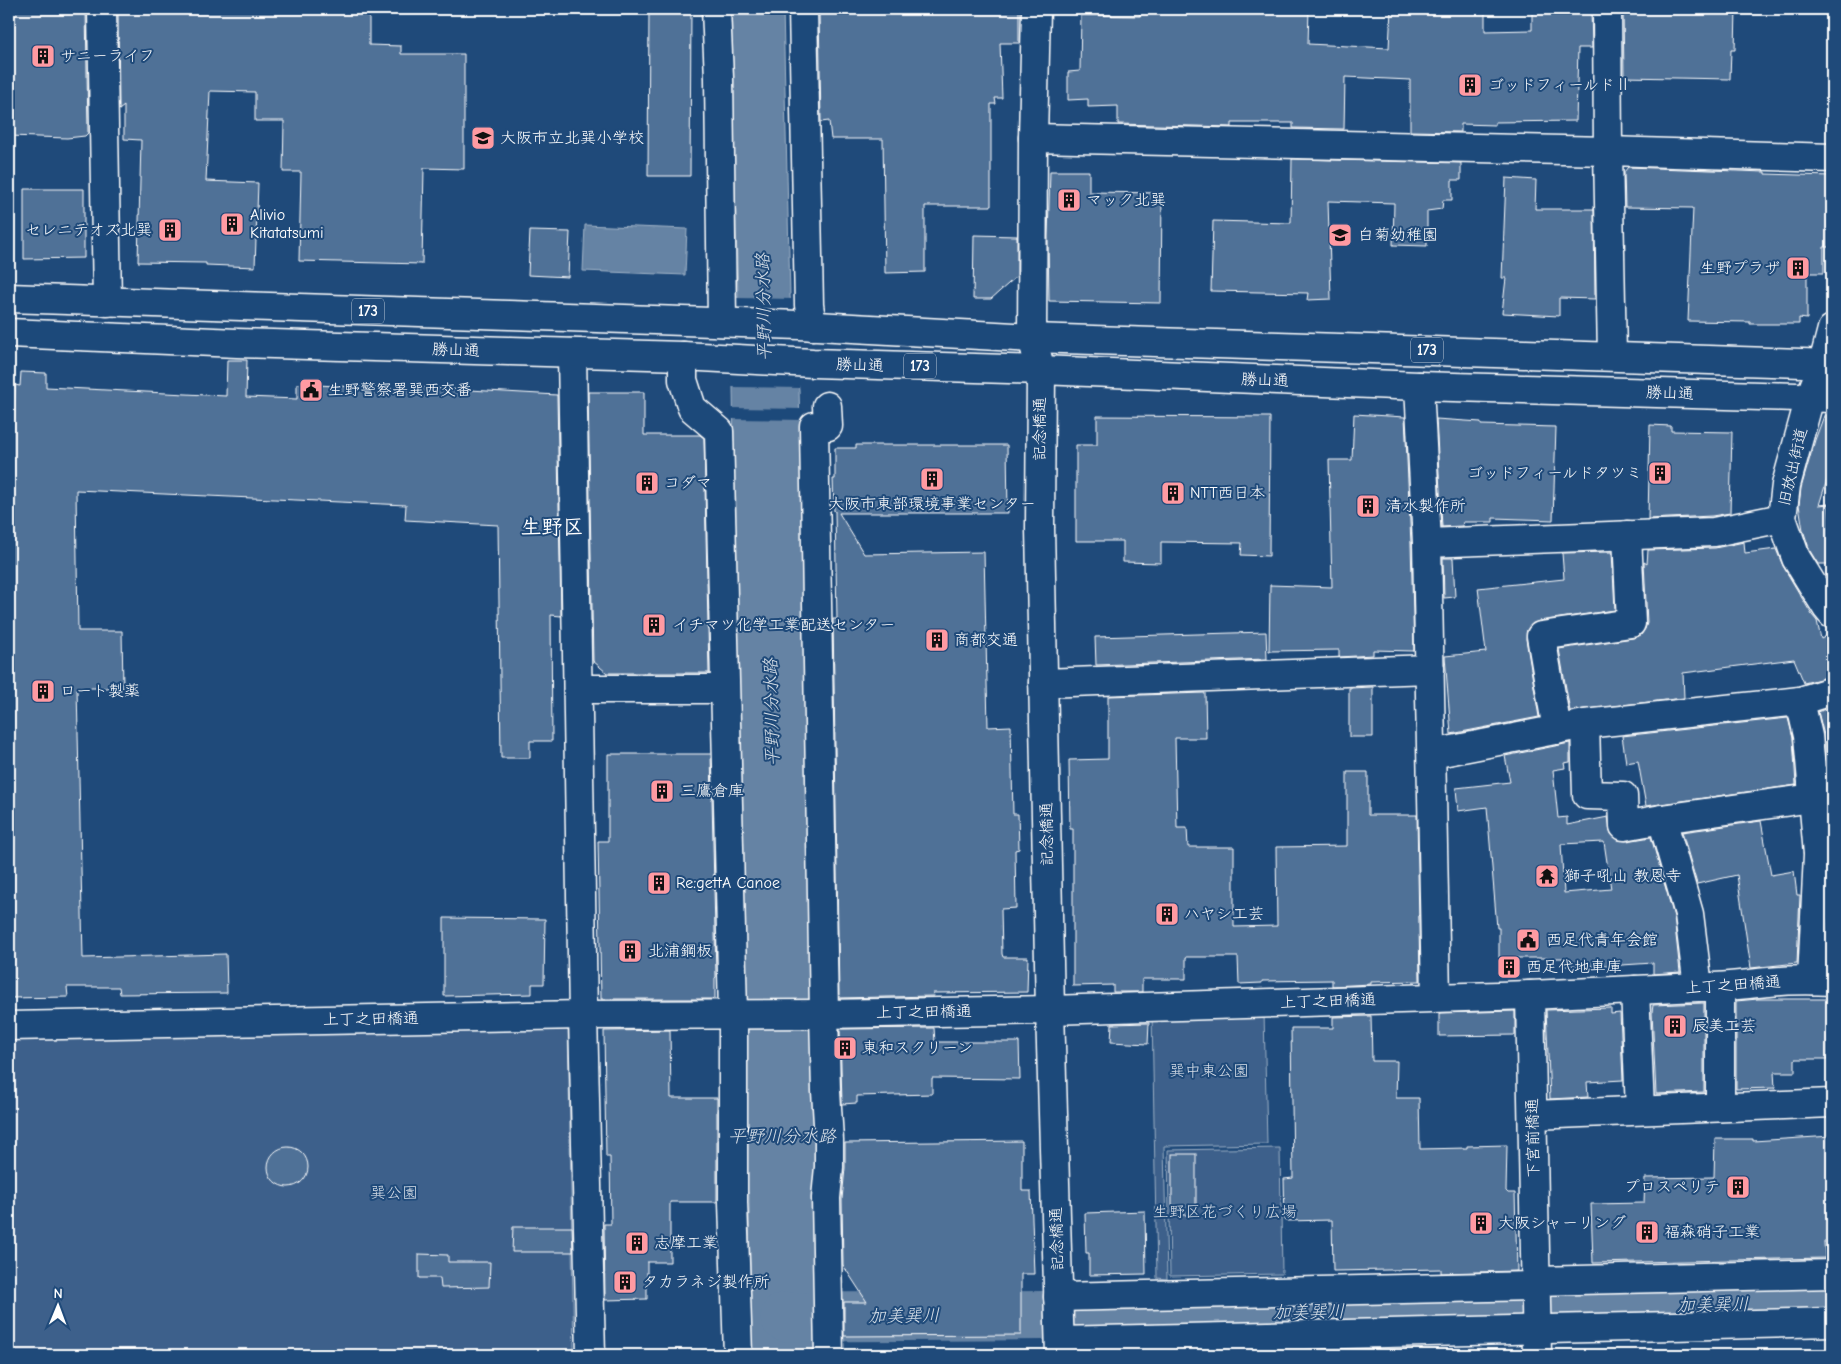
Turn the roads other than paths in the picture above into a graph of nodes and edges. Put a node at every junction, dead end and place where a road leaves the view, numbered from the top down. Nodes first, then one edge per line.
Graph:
1 (102, 9) edge
2 (716, 9) edge
3 (803, 9) edge
4 (1036, 9) edge
5 (1607, 9) edge
6 (1032, 138) junction
7 (1608, 151) junction
8 (1832, 158) edge
9 (9, 298) edge
10 (107, 302) junction
11 (725, 322) junction
12 (806, 325) junction
13 (1832, 329) edge
14 (9, 333) edge
15 (1032, 338) junction
16 (572, 354) junction
17 (683, 356) junction
18 (1612, 356) junction
19 (1827, 364) edge
20 (1041, 370) junction
21 (1419, 386) junction
22 (1821, 398) edge
23 (828, 406) dead end
24 (1782, 518) junction
25 (1627, 535) junction
26 (1428, 543) junction
27 (1832, 614) edge
28 (1430, 669) junction
29 (1043, 683) junction
30 (578, 689) junction
31 (724, 690) junction
32 (1832, 691) edge
33 (1800, 701) junction
34 (1585, 724) junction
35 (1558, 730) junction
36 (1432, 754) junction
37 (1819, 787) edge
38 (1662, 819) junction
39 (1822, 981) edge
40 (1709, 988) junction
41 (1635, 990) junction
42 (1530, 995) junction
43 (1436, 997) junction
44 (1050, 1010) junction
45 (583, 1014) junction
46 (734, 1014) junction
47 (822, 1014) junction
48 (9, 1026) edge
49 (1832, 1103) edge
50 (1720, 1107) junction
51 (1640, 1110) junction
52 (1533, 1115) junction
53 (1832, 1274) edge
54 (1536, 1286) junction
55 (1832, 1322) edge
56 (1059, 1326) edge
57 (1536, 1336) edge
58 (591, 1355) edge
59 (738, 1355) edge
60 (829, 1355) edge

1 - 10 street
2 - 11 street
3 - 12 street
4 - 6 street, 記念橋通
5 - 7 street
6 - 7 street
6 - 15 street, 記念橋通
7 - 8 street
7 - 18 street
9 - 10 street, 173
10 - 11 street, 173
11 - 12 street, 173
12 - 15 street, 173
13 - 19 street
14 - 16 street, 勝山通 / 173
15 - 18 street, 173
15 - 20 street, 記念橋通
16 - 17 street, 勝山通 / 173
16 - 30 street
17 - 20 street, 勝山通 / 173
17 - 31 street
18 - 19 street, 173
19 - 22 street, 旧放出街道
20 - 21 street, 勝山通 / 173
20 - 29 street, 記念橋通
21 - 22 street, 勝山通 / 173
21 - 26 street
22 - 24 street, 旧放出街道
23 - 47 street
24 - 25 street
24 - 27 street, 旧放出街道
25 - 26 street
25 - 35 street
26 - 28 street
28 - 29 street
28 - 36 street
29 - 44 street, 記念橋通
30 - 31 street
30 - 45 street
31 - 46 street
32 - 33 street
33 - 34 street
33 - 37 street
34 - 35 street
34 - 38 street
35 - 36 street
36 - 43 street
37 - 38 street
37 - 39 street
38 - 40 street
39 - 40 street, 上丁之田橋通
40 - 41 street, 上丁之田橋通
40 - 50 street
41 - 42 street, 上丁之田橋通
41 - 51 street
42 - 43 street, 上丁之田橋通
42 - 52 street, 下宮前橋通
43 - 44 street, 上丁之田橋通
44 - 47 street, 上丁之田橋通
44 - 56 street, 記念橋通
45 - 46 street, 上丁之田橋通
45 - 48 street, 上丁之田橋通
45 - 58 street
46 - 47 street, 上丁之田橋通
46 - 59 street
47 - 60 street
49 - 50 street
50 - 51 street
51 - 52 street
52 - 54 street, 下宮前橋通
53 - 54 street
54 - 56 street
54 - 57 street, 下宮前橋通
55 - 57 street
56 - 57 street

